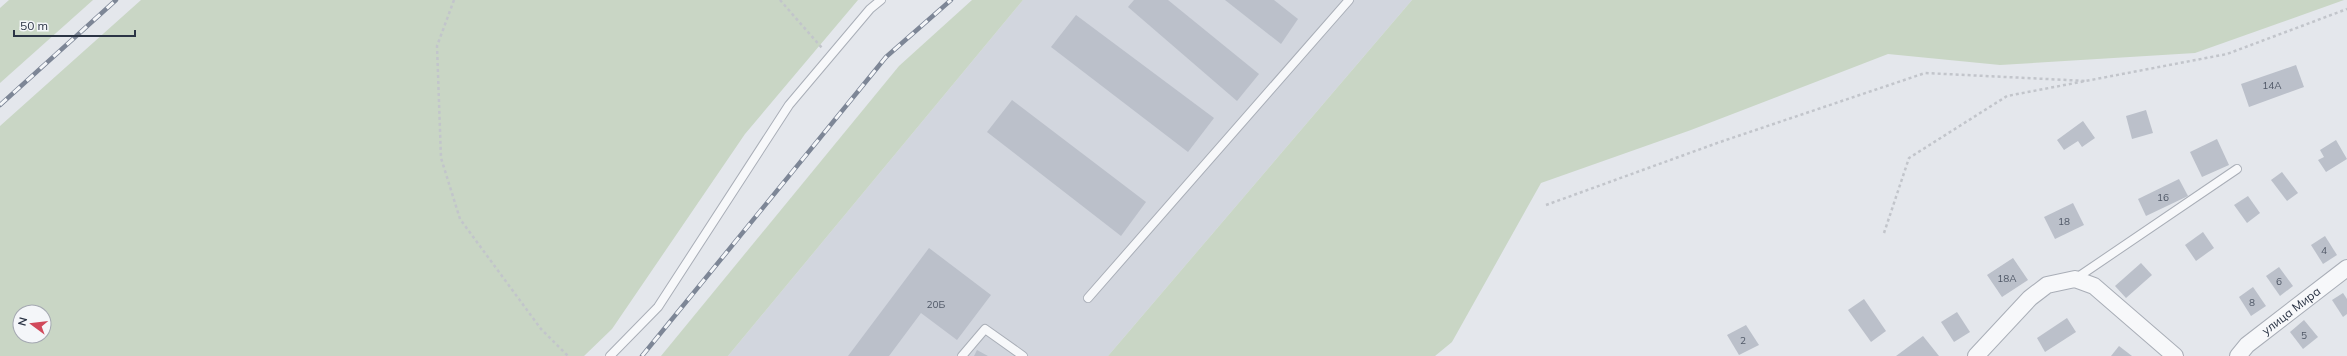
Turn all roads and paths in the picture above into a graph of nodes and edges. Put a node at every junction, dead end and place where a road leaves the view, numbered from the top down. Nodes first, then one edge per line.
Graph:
1 (454, 0) edge
2 (780, 0) edge
3 (881, 0) edge
4 (1349, 0) edge
5 (2347, 9) edge
6 (830, 57) junction
7 (2087, 81) junction
8 (2237, 169) dead end
9 (1546, 205) dead end
10 (1884, 233) dead end
11 (2347, 268) edge
12 (2075, 279) junction
13 (1088, 298) dead end
14 (568, 356) edge
15 (610, 356) edge
16 (962, 356) edge
17 (1023, 356) edge
18 (1976, 356) edge
19 (2175, 356) edge
20 (2238, 356) edge

1 - 14 path
2 - 6 path
3 - 6 lane
4 - 13 lane
5 - 7 path
6 - 15 lane
7 - 9 path
7 - 10 path
8 - 12 lane
11 - 20 street, улица Мира
12 - 18 street
12 - 19 street
16 - 17 lane

